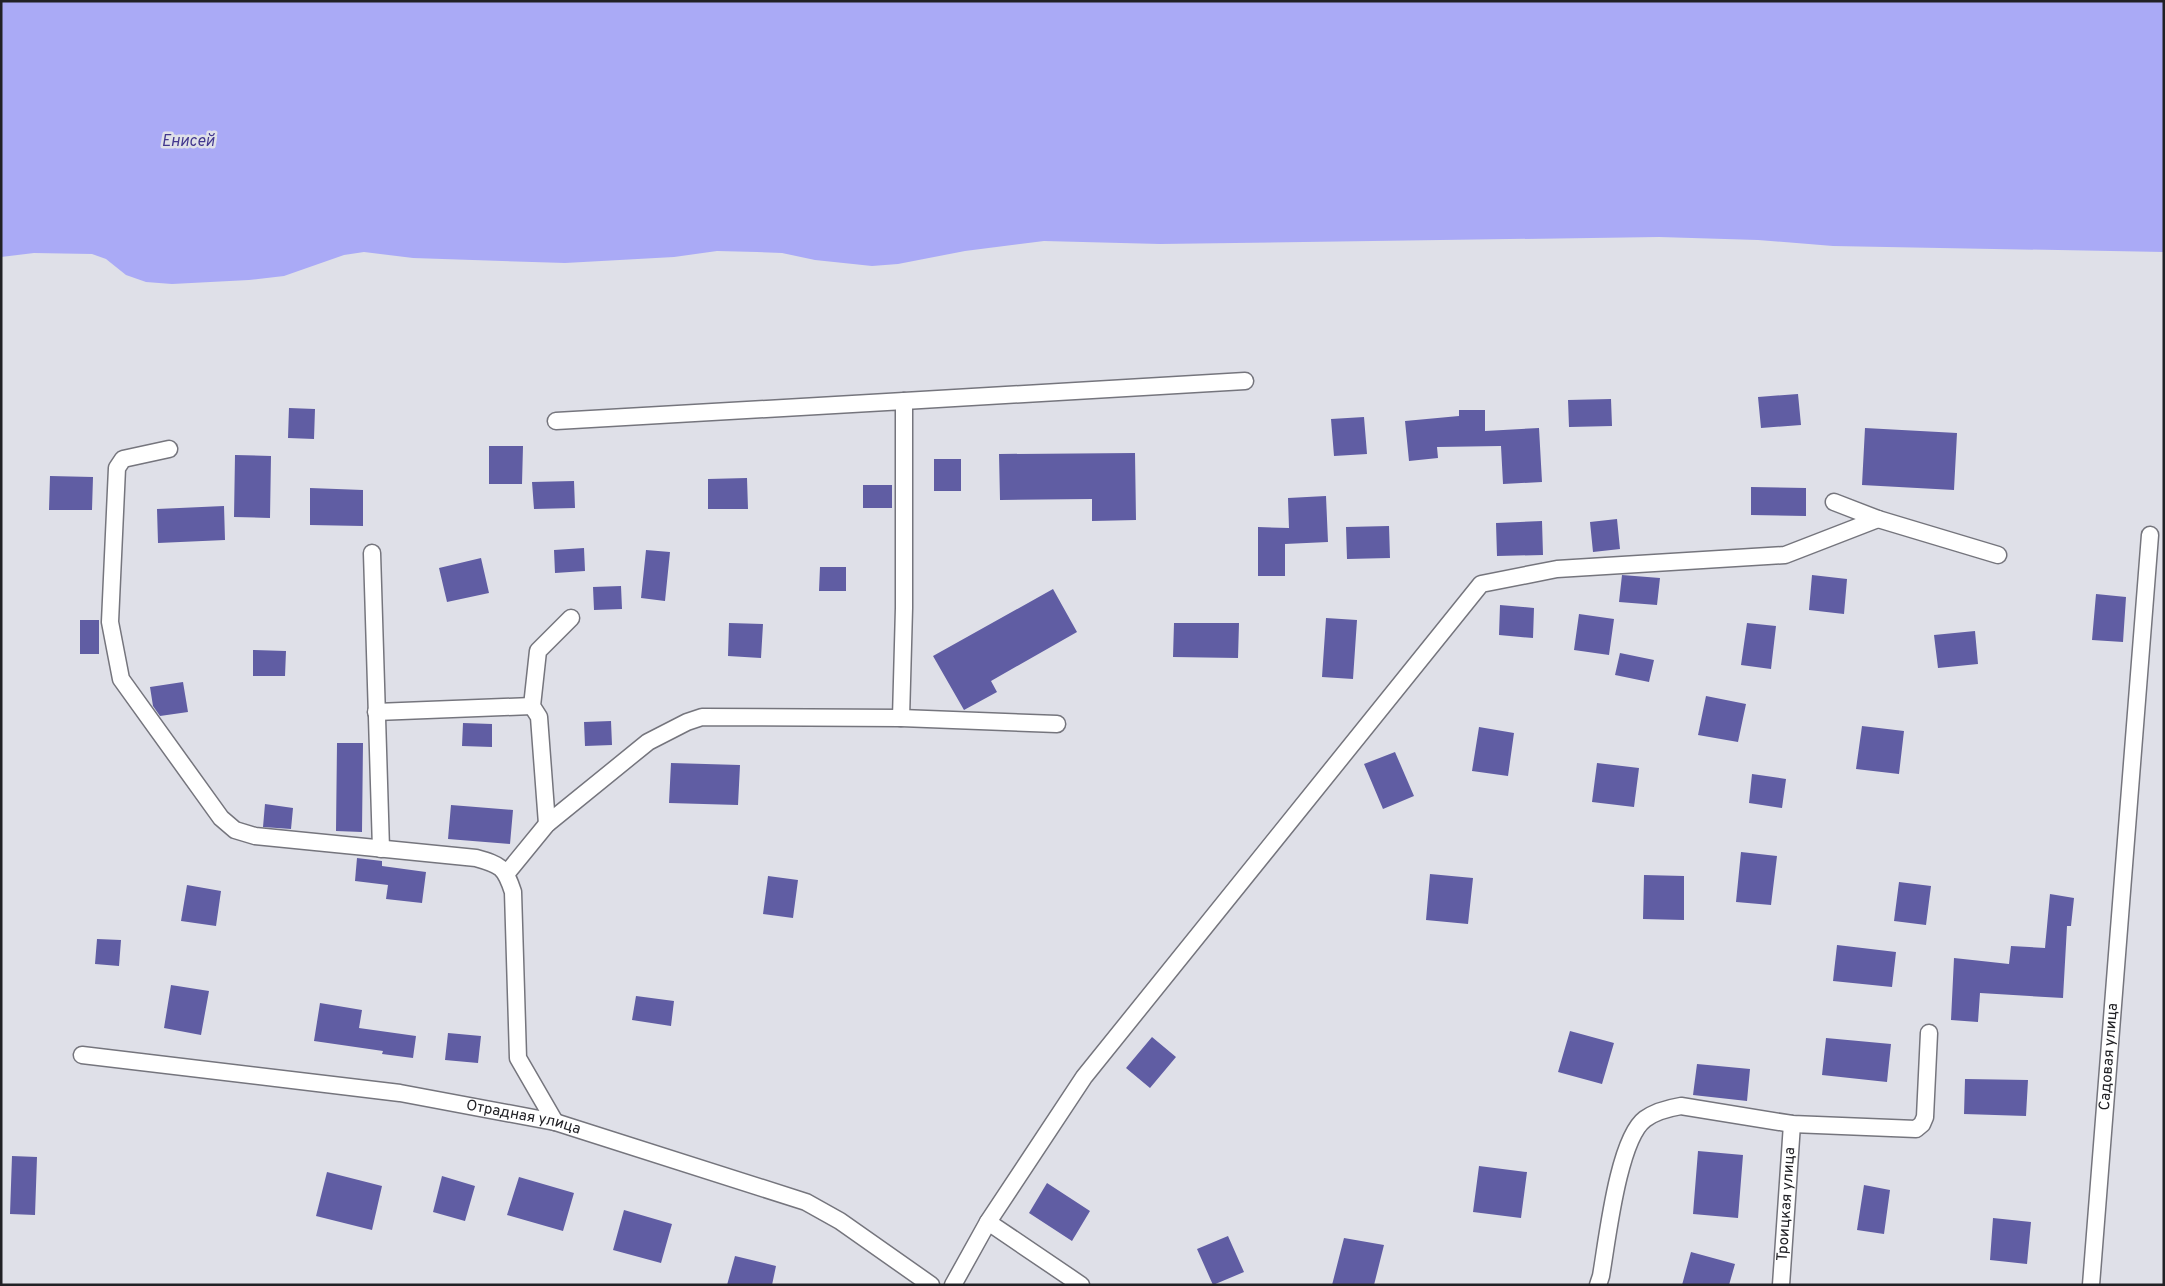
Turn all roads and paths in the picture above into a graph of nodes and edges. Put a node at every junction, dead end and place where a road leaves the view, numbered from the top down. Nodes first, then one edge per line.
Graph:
1 (1245, 381) dead end
2 (904, 401) junction
3 (556, 422) dead end
4 (169, 449) dead end
5 (1834, 502) dead end
6 (1878, 520) junction
7 (2150, 535) dead end
8 (372, 553) dead end
9 (1998, 554) dead end
10 (571, 618) dead end
11 (532, 706) junction
12 (376, 712) junction
13 (901, 718) junction
14 (1057, 724) dead end
15 (547, 824) junction
16 (381, 849) junction
17 (507, 873) junction
18 (1929, 1033) dead end
19 (82, 1055) dead end
20 (555, 1122) junction
21 (1792, 1124) junction
22 (988, 1222) junction
23 (932, 1285) edge
24 (953, 1285) edge
25 (1081, 1285) edge
26 (1598, 1285) edge
27 (1781, 1285) edge
28 (2090, 1285) edge

1 - 2 street
2 - 3 street
2 - 13 street
4 - 16 street
5 - 6 street
6 - 9 street
6 - 22 street
7 - 28 street, Садовая улица
8 - 12 street
10 - 11 street
11 - 12 street
11 - 15 street
12 - 16 street
13 - 14 street
13 - 15 street
15 - 17 street
16 - 17 street
17 - 20 street
18 - 21 street
19 - 20 street, Отрадная улица
20 - 23 street, Отрадная улица
21 - 26 street
21 - 27 street, Троицкая улица
22 - 24 street
22 - 25 street

